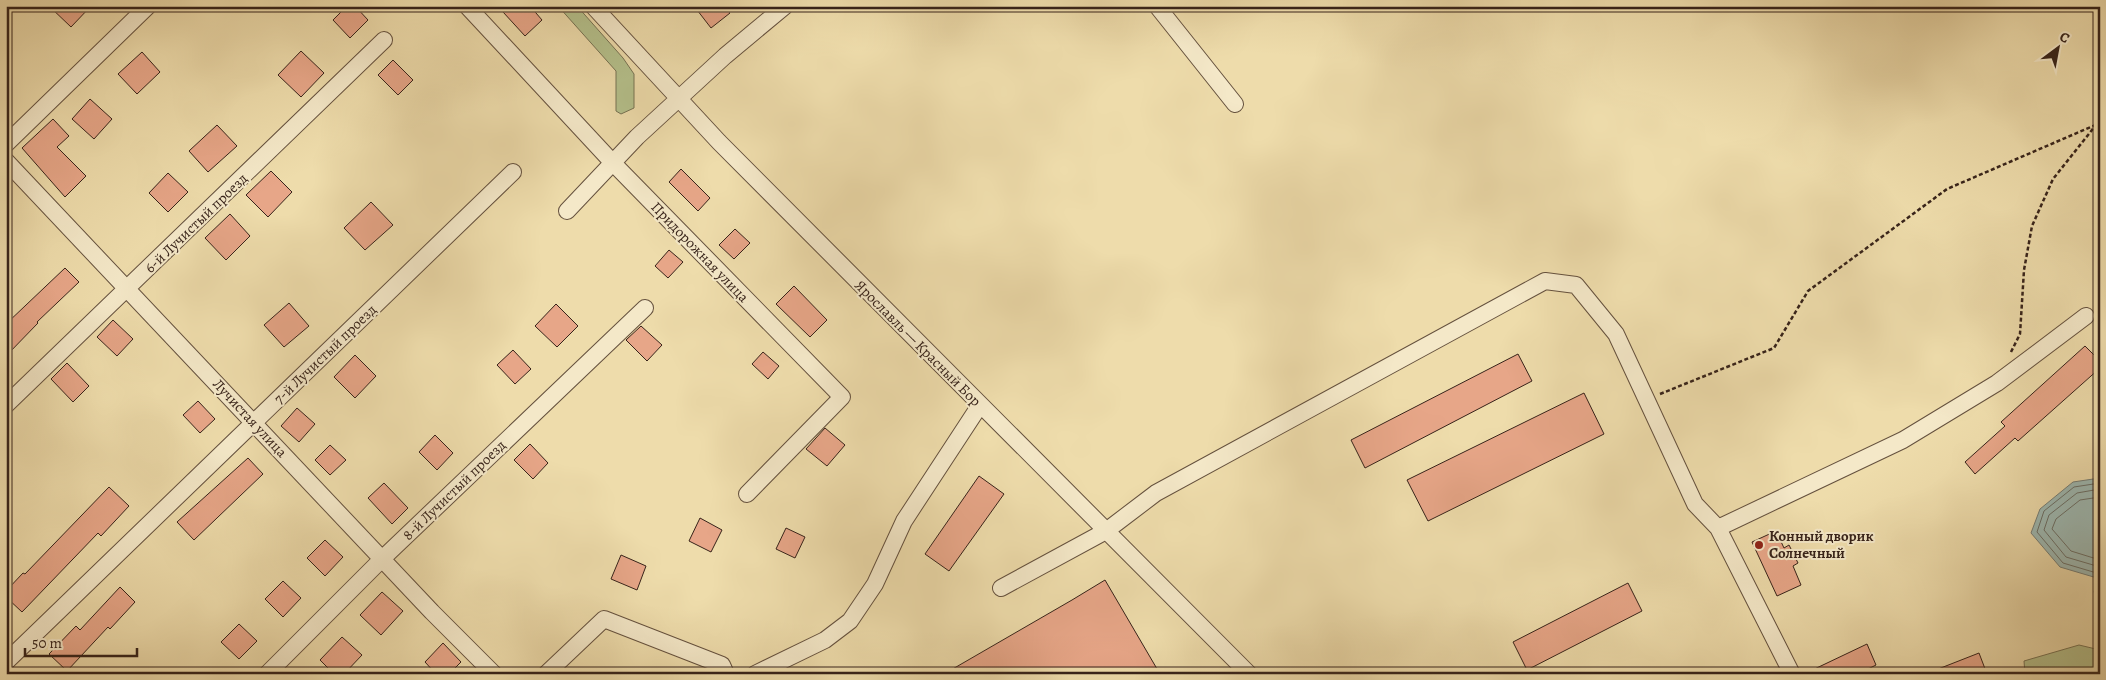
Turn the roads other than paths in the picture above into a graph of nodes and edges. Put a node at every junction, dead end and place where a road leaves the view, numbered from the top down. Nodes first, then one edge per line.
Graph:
1 (148, 6) edge
2 (467, 6) edge
3 (593, 6) edge
4 (785, 6) edge
5 (1157, 6) edge
6 (384, 40) dead end
7 (678, 98) junction
8 (1235, 104) dead end
9 (6, 144) edge
10 (6, 161) edge
11 (612, 163) junction
12 (513, 172) dead end
13 (567, 210) dead end
14 (128, 289) junction
15 (645, 308) dead end
16 (2086, 316) dead end
17 (6, 405) edge
18 (980, 405) junction
19 (254, 423) junction
20 (747, 494) dead end
21 (1718, 528) junction
22 (1106, 531) junction
23 (382, 559) junction
24 (1001, 588) dead end
25 (6, 662) edge
26 (266, 674) edge
27 (494, 674) edge
28 (546, 674) edge
29 (726, 674) edge
30 (755, 674) edge
31 (1249, 674) edge
32 (1792, 674) edge

1 - 9 street
2 - 11 street, Придорожная улица
3 - 7 street, Ярославль — Красный Бор
4 - 7 street
5 - 8 street
6 - 14 street, 6-й Лучистый проезд
7 - 11 street
7 - 18 street, Ярославль — Красный Бор
10 - 14 street, Лучистая улица
11 - 13 street
11 - 20 street, Придорожная улица
12 - 19 street, 7-й Лучистый проезд
14 - 17 street, 6-й Лучистый проезд
14 - 19 street, Лучистая улица
15 - 23 street, 8-й Лучистый проезд
16 - 21 street
18 - 22 street, Ярославль — Красный Бор
18 - 30 street
19 - 23 street, Лучистая улица
19 - 25 street, 7-й Лучистый проезд
21 - 22 street
21 - 32 street
22 - 24 street
22 - 31 street, Ярославль — Красный Бор
23 - 26 street, 8-й Лучистый проезд
23 - 27 street, Лучистая улица
28 - 29 street

